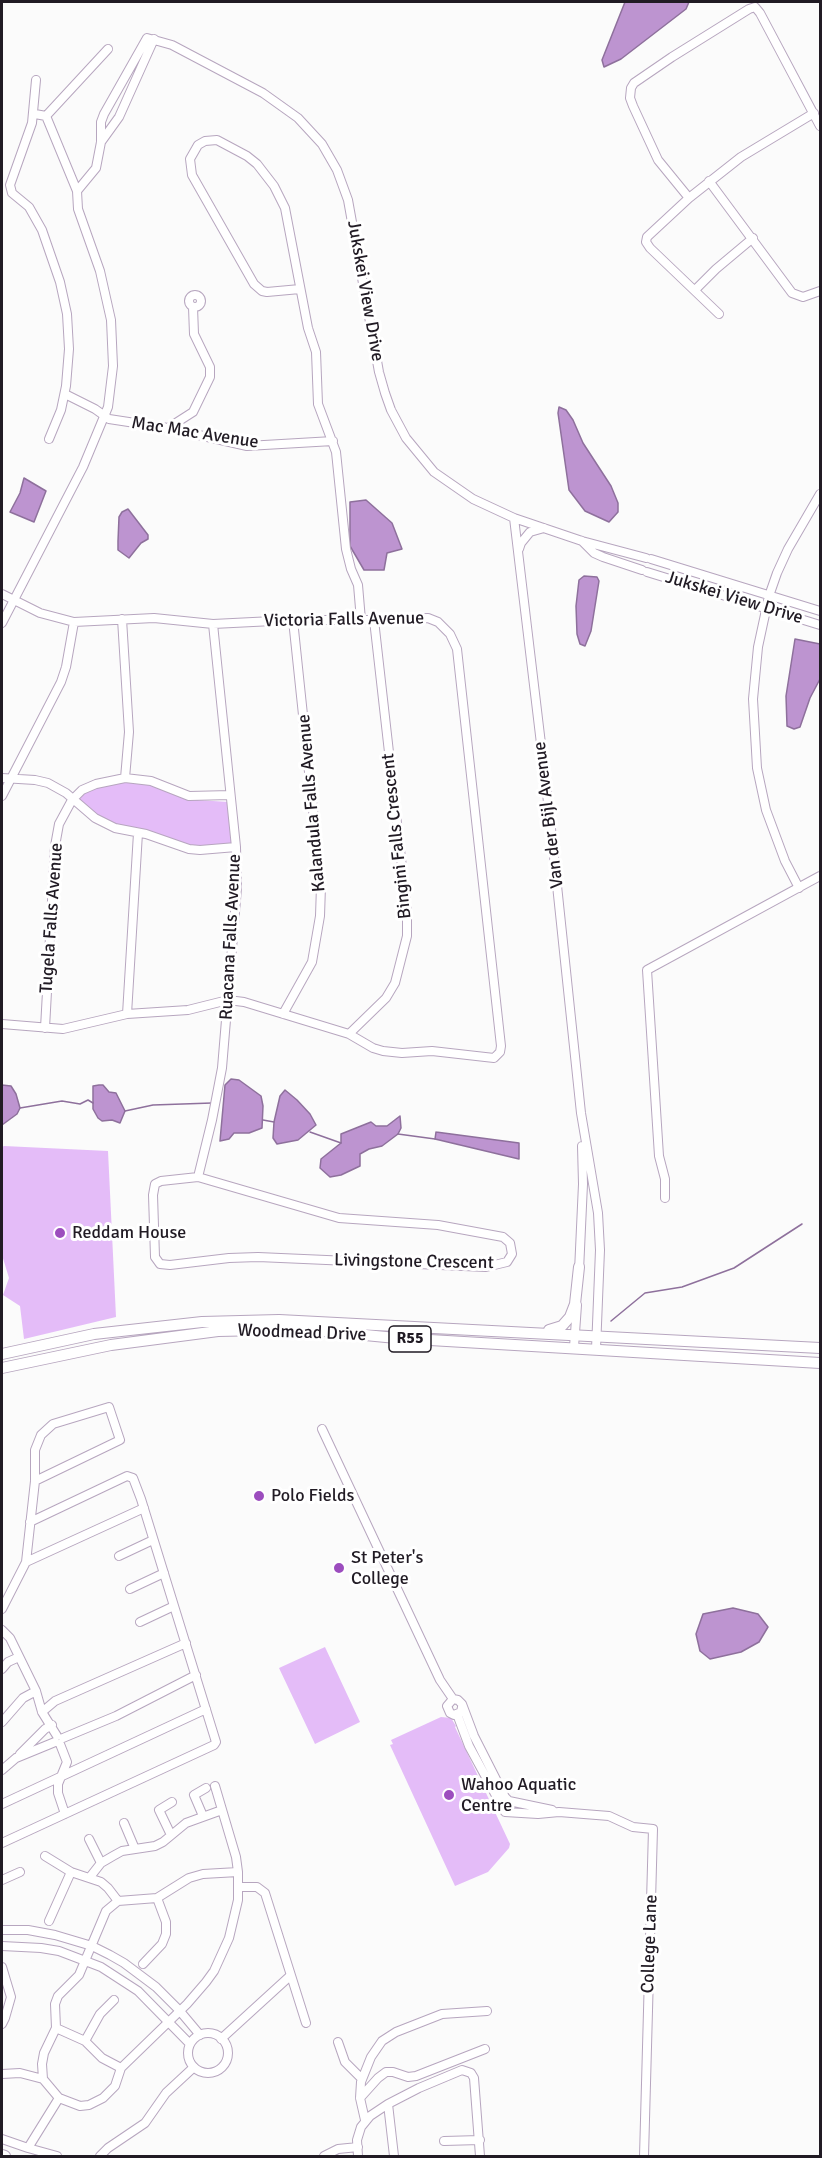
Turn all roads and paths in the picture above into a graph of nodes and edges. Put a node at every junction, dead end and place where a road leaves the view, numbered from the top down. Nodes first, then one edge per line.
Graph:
1 (150, 39) junction
2 (108, 49) dead end
3 (36, 80) dead end
4 (114, 96) junction
5 (125, 102) junction
6 (814, 113) junction
7 (35, 114) junction
8 (46, 116) junction
9 (820, 126) edge
10 (101, 142) junction
11 (710, 182) junction
12 (77, 191) junction
13 (689, 198) junction
14 (753, 238) junction
15 (300, 289) junction
16 (695, 291) junction
17 (820, 291) edge
18 (193, 307) dead end
19 (719, 314) dead end
20 (65, 394) junction
21 (105, 417) junction
22 (168, 428) junction
23 (49, 439) dead end
24 (333, 441) junction
25 (820, 494) edge
26 (514, 518) junction
27 (544, 527) junction
28 (582, 541) junction
29 (620, 550) junction
30 (518, 552) junction
31 (652, 560) junction
32 (616, 562) junction
33 (648, 572) junction
34 (2, 594) edge
35 (769, 596) junction
36 (13, 600) junction
37 (765, 608) junction
38 (820, 611) edge
39 (122, 619) junction
40 (293, 620) junction
41 (361, 620) junction
42 (374, 620) junction
43 (2, 622) edge
44 (74, 622) junction
45 (213, 624) junction
46 (820, 625) edge
47 (2, 778) edge
48 (12, 778) junction
49 (125, 778) junction
50 (230, 795) junction
51 (2, 796) edge
52 (72, 800) junction
53 (138, 833) junction
54 (236, 848) junction
55 (820, 876) edge
56 (799, 888) junction
57 (228, 1000) junction
58 (128, 1014) junction
59 (283, 1014) junction
60 (2, 1024) edge
61 (45, 1028) junction
62 (350, 1034) junction
63 (581, 1113) junction
64 (198, 1177) junction
65 (665, 1198) dead end
66 (579, 1267) junction
67 (537, 1332) junction
68 (576, 1334) junction
69 (597, 1335) junction
70 (574, 1347) junction
71 (820, 1348) edge
72 (596, 1349) junction
73 (2, 1354) edge
74 (820, 1363) edge
75 (2, 1368) edge
76 (322, 1429) dead end
77 (35, 1481) junction
78 (144, 1508) junction
79 (30, 1522) junction
80 (153, 1540) junction
81 (119, 1556) dead end
82 (26, 1562) junction
83 (164, 1573) junction
84 (130, 1589) dead end
85 (174, 1606) junction
86 (2, 1609) edge
87 (140, 1622) dead end
88 (2, 1630) edge
89 (186, 1643) junction
90 (19, 1657) junction
91 (2, 1669) edge
92 (196, 1676) junction
93 (36, 1691) junction
94 (453, 1700) junction
95 (462, 1707) junction
96 (206, 1709) junction
97 (42, 1712) junction
98 (457, 1714) junction
99 (2, 1722) edge
100 (52, 1725) junction
101 (59, 1740) junction
102 (16, 1758) junction
103 (2, 1770) edge
104 (62, 1776) junction
105 (215, 1786) dead end
106 (206, 1788) dead end
107 (172, 1802) dead end
108 (2, 1804) edge
109 (222, 1810) junction
110 (559, 1812) junction
111 (65, 1814) junction
112 (203, 1816) junction
113 (123, 1823) dead end
114 (171, 1835) junction
115 (89, 1839) dead end
116 (2, 1843) edge
117 (135, 1849) junction
118 (45, 1856) dead end
119 (101, 1863) junction
120 (20, 1872) dead end
121 (71, 1872) junction
122 (238, 1872) junction
123 (90, 1877) junction
124 (2, 1880) edge
125 (239, 1887) junction
126 (157, 1898) junction
127 (118, 1901) junction
128 (49, 1921) dead end
129 (2, 1930) edge
130 (2, 1946) edge
131 (92, 1946) junction
132 (86, 1960) junction
133 (143, 1964) dead end
134 (2, 1967) edge
135 (290, 1976) junction
136 (114, 2000) dead end
137 (179, 2010) junction
138 (487, 2011) dead end
139 (168, 2021) junction
140 (306, 2023) dead end
141 (2, 2024) edge
142 (56, 2028) junction
143 (200, 2035) junction
144 (222, 2039) junction
145 (85, 2041) junction
146 (338, 2042) dead end
147 (190, 2044) junction
148 (485, 2049) dead end
149 (194, 2067) junction
150 (121, 2068) junction
151 (2, 2074) edge
152 (43, 2079) junction
153 (362, 2079) junction
154 (59, 2098) junction
155 (360, 2098) junction
156 (388, 2104) junction
157 (365, 2120) junction
158 (2, 2139) edge
159 (480, 2140) junction
160 (444, 2141) dead end
161 (358, 2147) junction
162 (28, 2148) junction
163 (57, 2157) edge
164 (100, 2157) edge
165 (324, 2157) edge
166 (358, 2157) edge
167 (394, 2157) edge
168 (480, 2157) edge
169 (644, 2157) edge

1 - 4 street
1 - 5 street
1 - 26 street, Jukskei View Drive
2 - 8 street
3 - 7 street
4 - 5 street
4 - 10 street
5 - 10 street
6 - 9 street
6 - 11 street
6 - 13 street
7 - 8 street
7 - 20 street
8 - 12 street
10 - 12 street
11 - 13 street
11 - 14 street
12 - 21 street
13 - 16 street
14 - 16 street
14 - 17 street
15 - 15 street
15 - 24 street
16 - 19 street
18 - 22 street
20 - 21 street, Mac Mac Avenue
20 - 23 street
21 - 22 street, Mac Mac Avenue
21 - 36 street
22 - 24 street, Mac Mac Avenue
24 - 41 street
25 - 35 street
26 - 27 street, Jukskei View Drive
26 - 30 street, Van der Bijl Avenue
27 - 28 street, Jukskei View Drive
27 - 30 street
28 - 29 street, Jukskei View Drive
28 - 32 street, Jukskei View Drive
29 - 31 street, Jukskei View Drive
29 - 32 street
30 - 63 street, Van der Bijl Avenue
31 - 33 street
31 - 35 street, Jukskei View Drive
32 - 33 street, Jukskei View Drive
33 - 37 street, Jukskei View Drive
34 - 36 street, Victoria Falls Avenue
35 - 37 street
35 - 38 street, Jukskei View Drive
36 - 43 street
36 - 44 street, Victoria Falls Avenue
37 - 46 street, Jukskei View Drive
37 - 56 street
39 - 44 street, Victoria Falls Avenue
39 - 45 street, Victoria Falls Avenue
39 - 49 street
40 - 41 street, Victoria Falls Avenue
40 - 45 street, Victoria Falls Avenue
40 - 59 street, Kalandula Falls Avenue
41 - 42 street, Victoria Falls Avenue
42 - 62 street, Bingini Falls Crescent
42 - 62 street, Victoria Falls Avenue
44 - 48 street
45 - 50 street, Ruacana Falls Avenue
47 - 48 street
48 - 51 street
48 - 52 street
49 - 50 street
49 - 52 street
50 - 54 street, Ruacana Falls Avenue
52 - 53 street
52 - 61 street, Tugela Falls Avenue
53 - 54 street
53 - 58 street
54 - 57 street, Ruacana Falls Avenue
55 - 56 street
56 - 65 street
57 - 58 street
57 - 59 street
57 - 64 street, Ruacana Falls Avenue
58 - 61 street
59 - 62 street
60 - 61 street
63 - 66 street, Van der Bijl Avenue
63 - 69 street, Van der Bijl Avenue
64 - 64 street, Livingstone Crescent
66 - 67 main road
66 - 68 street, Van der Bijl Avenue
67 - 68 main road, Woodmead Drive / R55
67 - 73 main road, Woodmead Drive / R55
68 - 69 main road, Woodmead Drive / R55
68 - 70 street, Van der Bijl Avenue
69 - 71 main road, Woodmead Drive / R55
69 - 72 street, Van der Bijl Avenue
70 - 72 main road, Woodmead Drive / R55
70 - 75 main road, Woodmead Drive / R55
72 - 74 main road, Woodmead Drive / R55
76 - 94 street
77 - 77 street
77 - 79 street
78 - 79 street
78 - 80 street
78 - 82 street
79 - 82 street
80 - 81 street
80 - 83 street
82 - 86 street
83 - 84 street
83 - 85 street
85 - 87 street
85 - 89 street
88 - 90 street
89 - 92 street
89 - 97 street
90 - 91 street
90 - 93 street
92 - 96 street
92 - 101 street
93 - 97 street
93 - 99 street
94 - 95 street
94 - 98 street
95 - 98 street
95 - 110 street, College Lane
96 - 104 street
96 - 111 street
97 - 100 street
98 - 110 street, College Lane
100 - 101 street
100 - 102 street
101 - 102 street
101 - 104 street
102 - 103 street
104 - 108 street
104 - 111 street
105 - 109 street
106 - 112 street
107 - 114 street
109 - 112 street
109 - 122 street
110 - 169 street, College Lane
111 - 116 street
112 - 114 street
113 - 117 street
114 - 117 street
115 - 119 street
117 - 119 street
118 - 121 street
119 - 123 street
120 - 124 street
121 - 123 street
121 - 128 street
122 - 125 street
122 - 126 street
123 - 127 street
125 - 135 street
125 - 137 street
126 - 127 street
126 - 133 street
127 - 131 street
129 - 131 street
130 - 132 street
131 - 132 street
131 - 137 street
132 - 139 street
132 - 142 street
134 - 141 street
135 - 140 street
135 - 144 street
136 - 145 street
137 - 139 street
137 - 143 street
138 - 153 street
139 - 147 street
139 - 150 street
142 - 145 street
142 - 152 street
143 - 144 street
143 - 147 street
144 - 149 street
145 - 150 street
146 - 153 street
147 - 149 street
148 - 155 street
149 - 164 street
150 - 154 street
151 - 152 street
152 - 154 street
153 - 155 street
154 - 162 street
155 - 157 street
156 - 157 street
156 - 159 street
156 - 167 street
157 - 161 street
158 - 162 street
159 - 160 street
159 - 168 street
161 - 165 street
161 - 166 street
162 - 163 street

